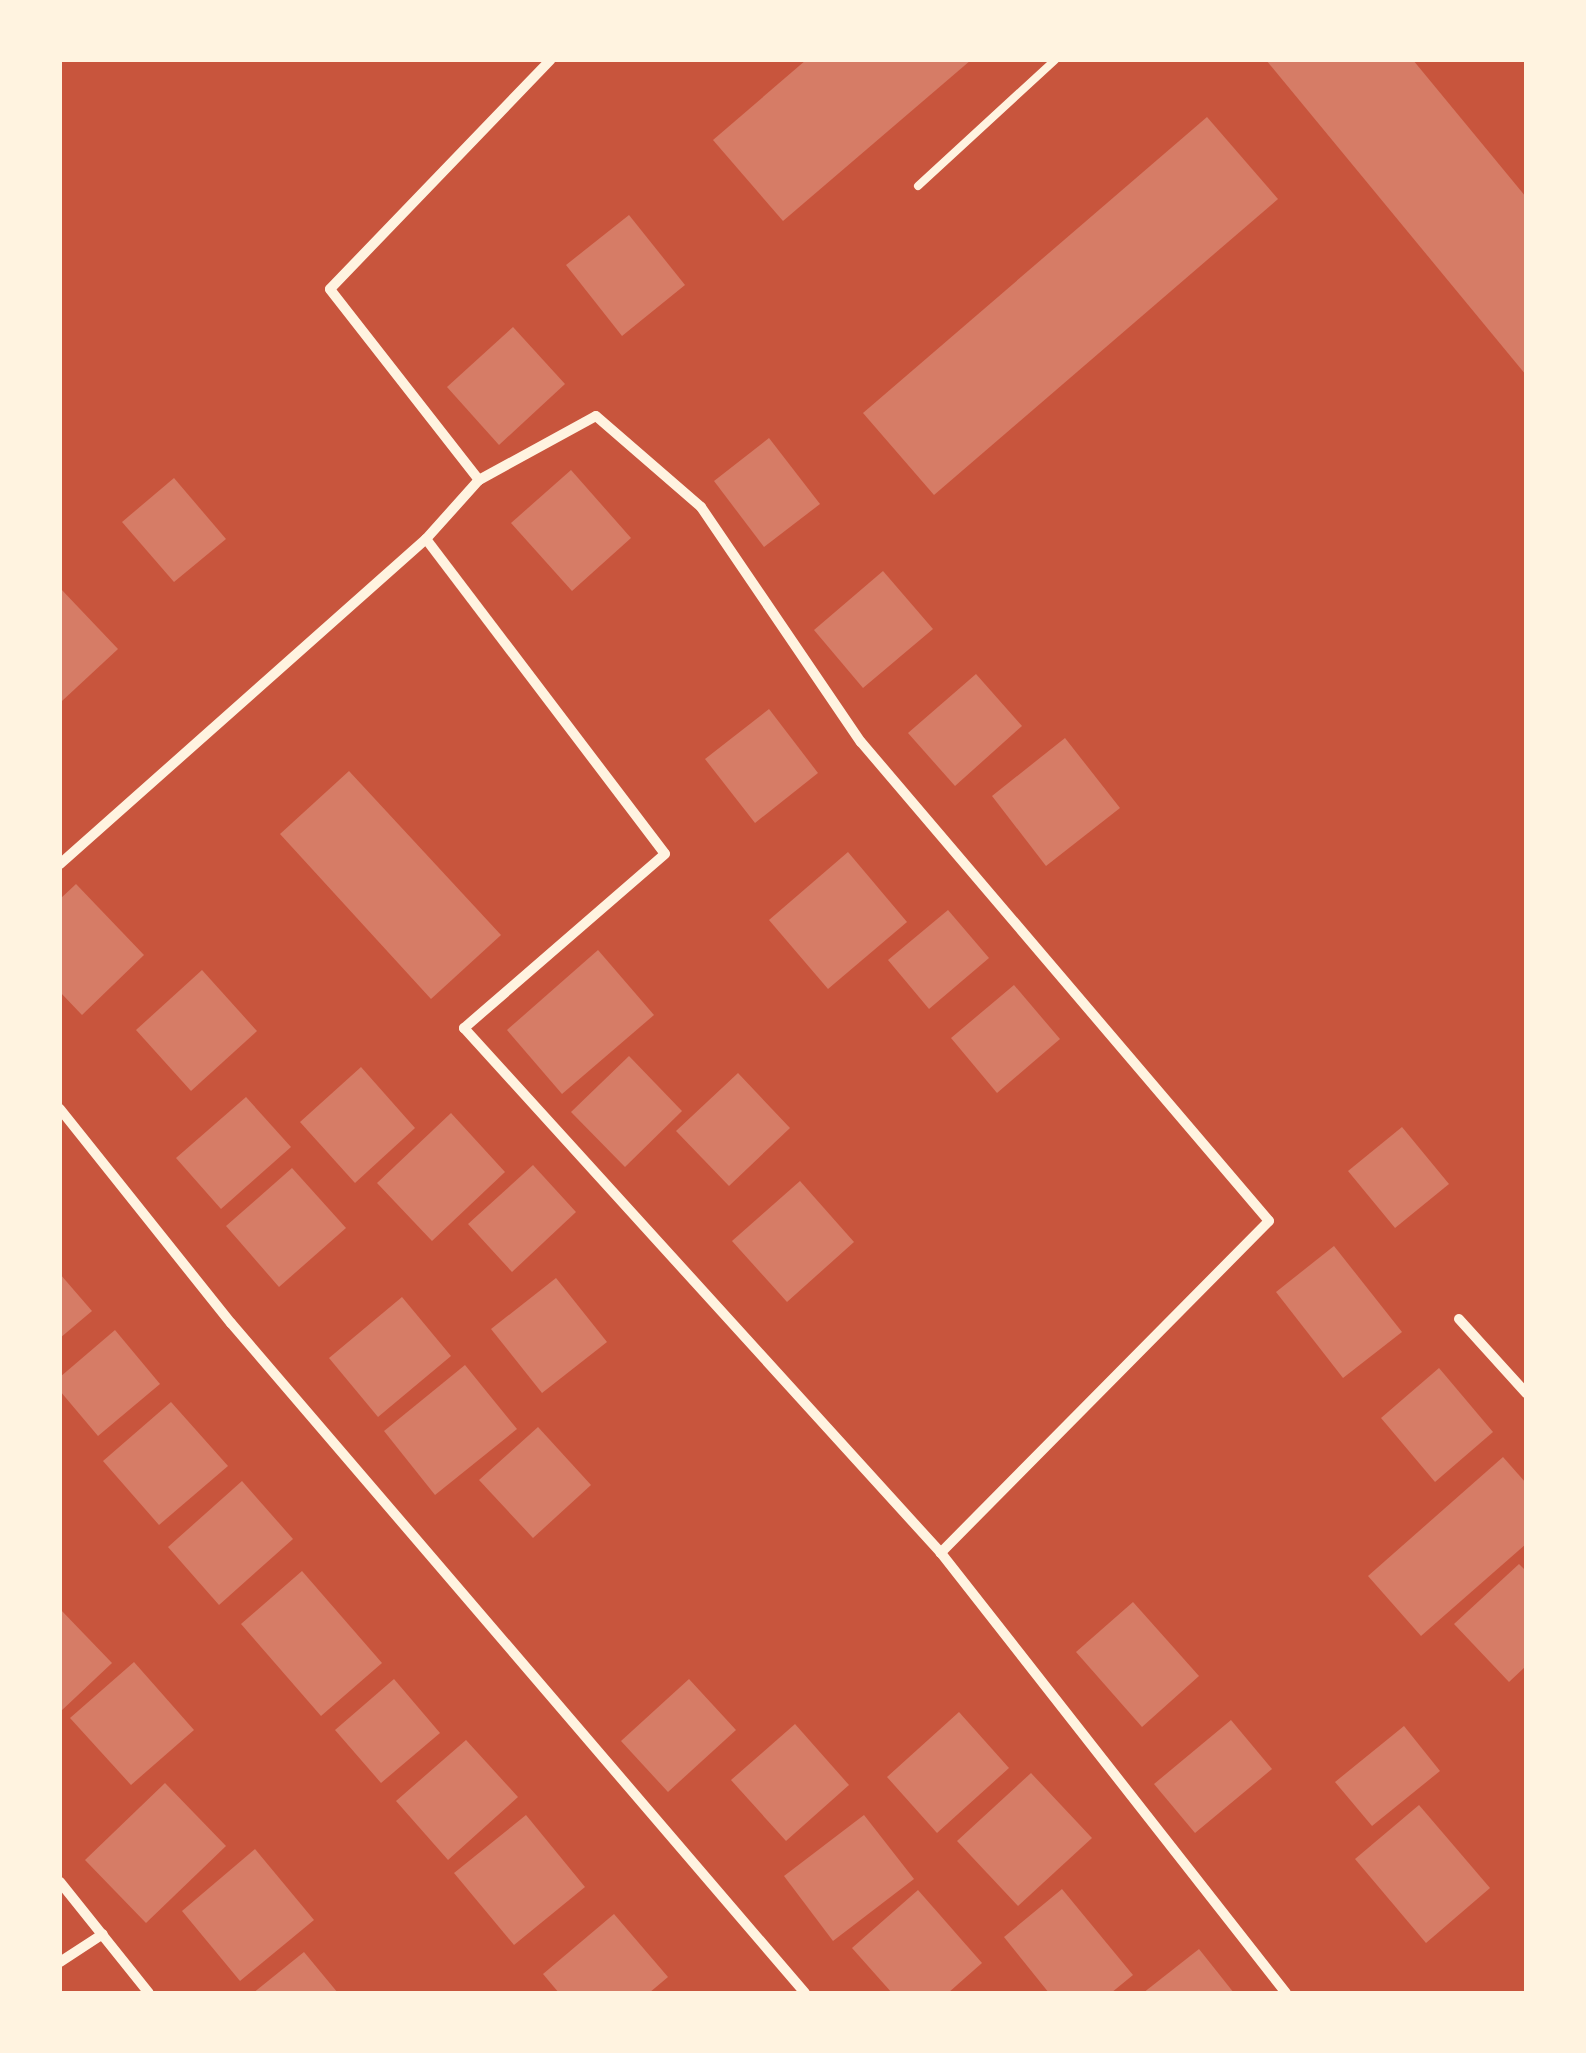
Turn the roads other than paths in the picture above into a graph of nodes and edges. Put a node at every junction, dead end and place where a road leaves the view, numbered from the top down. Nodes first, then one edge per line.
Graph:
1 (550, 60) edge
2 (1055, 60) edge
3 (918, 186) dead end
4 (479, 480) junction
5 (426, 539) junction
6 (60, 864) edge
7 (60, 1109) edge
8 (1459, 1319) dead end
9 (1526, 1393) edge
10 (941, 1553) junction
11 (60, 1882) edge
12 (104, 1934) junction
13 (60, 1962) edge
14 (149, 1993) edge
15 (805, 1993) edge
16 (1286, 1993) edge

1 - 4 street
2 - 3 lane
4 - 5 street
4 - 10 street
5 - 6 street
5 - 10 street
7 - 15 street
8 - 9 street
10 - 16 street
11 - 12 street
12 - 13 street
12 - 14 street

